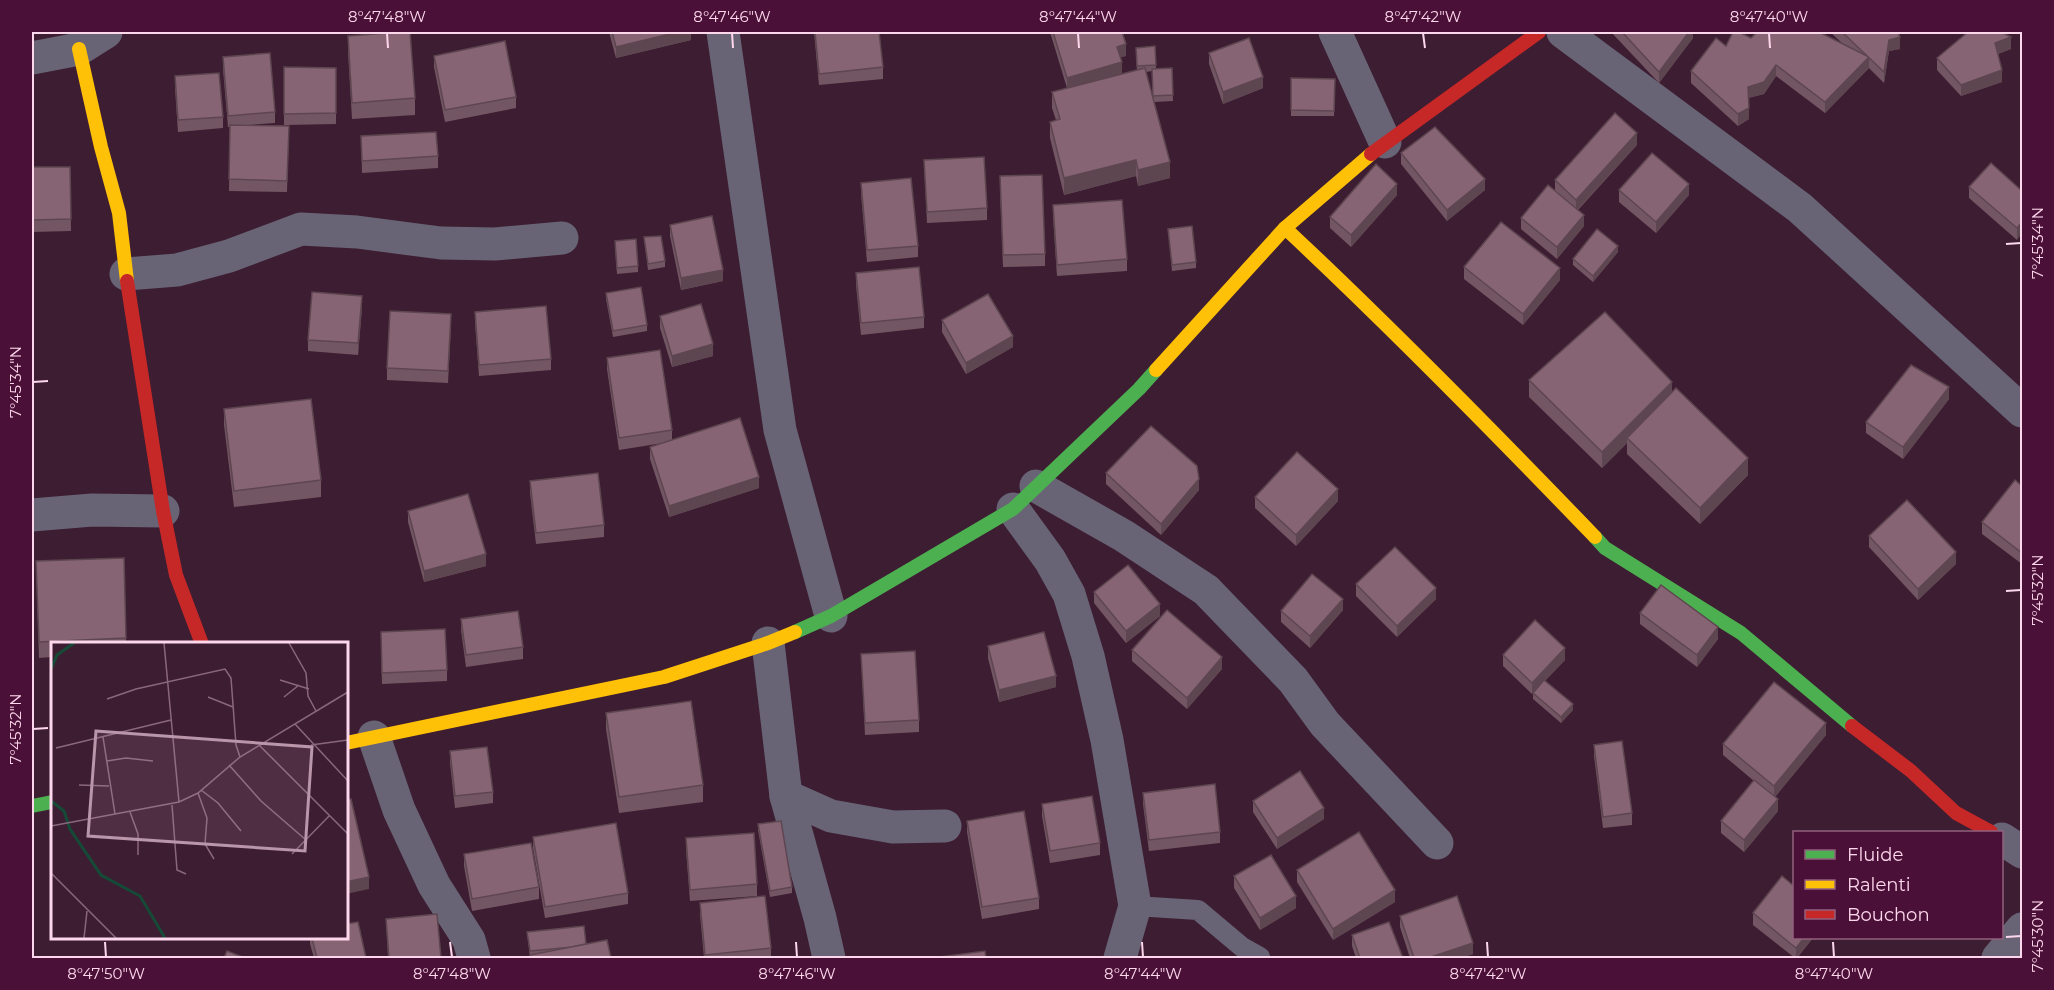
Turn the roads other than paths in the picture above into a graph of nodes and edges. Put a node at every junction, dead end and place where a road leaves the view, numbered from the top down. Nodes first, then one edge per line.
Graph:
1 (106, 32) edge
2 (723, 32) edge
3 (1335, 32) edge
4 (1539, 32) edge
5 (1563, 32) edge
6 (79, 49) junction
7 (32, 58) edge
8 (1385, 142) junction
9 (1285, 228) junction
10 (562, 238) dead end
11 (126, 274) junction
12 (2022, 411) edge
13 (1036, 486) junction
14 (1013, 509) junction
15 (163, 511) junction
16 (32, 515) edge
17 (831, 616) junction
18 (200, 642) edge
19 (768, 643) junction
20 (360, 740) edge
21 (786, 796) junction
22 (51, 802) edge
23 (32, 806) edge
24 (945, 826) dead end
25 (1989, 831) edge
26 (2003, 840) edge
27 (1437, 843) dead end
28 (2022, 852) edge
29 (1135, 906) junction
30 (2022, 929) edge
31 (1260, 957) dead end
32 (474, 958) edge
33 (829, 958) edge
34 (1120, 958) edge
35 (1998, 958) edge

1 - 6 street
2 - 17 street
3 - 8 street
4 - 8 street
5 - 12 street
6 - 7 street
6 - 11 street
8 - 9 street
9 - 13 street
9 - 25 street
10 - 11 street
11 - 15 street
13 - 14 street
13 - 27 street
14 - 17 street
14 - 29 street
15 - 16 street
15 - 18 street
17 - 19 street
19 - 20 street
19 - 21 street
20 - 32 street
21 - 24 street
21 - 33 street
22 - 23 street
26 - 28 street
29 - 31 lane
29 - 34 street
30 - 35 street

